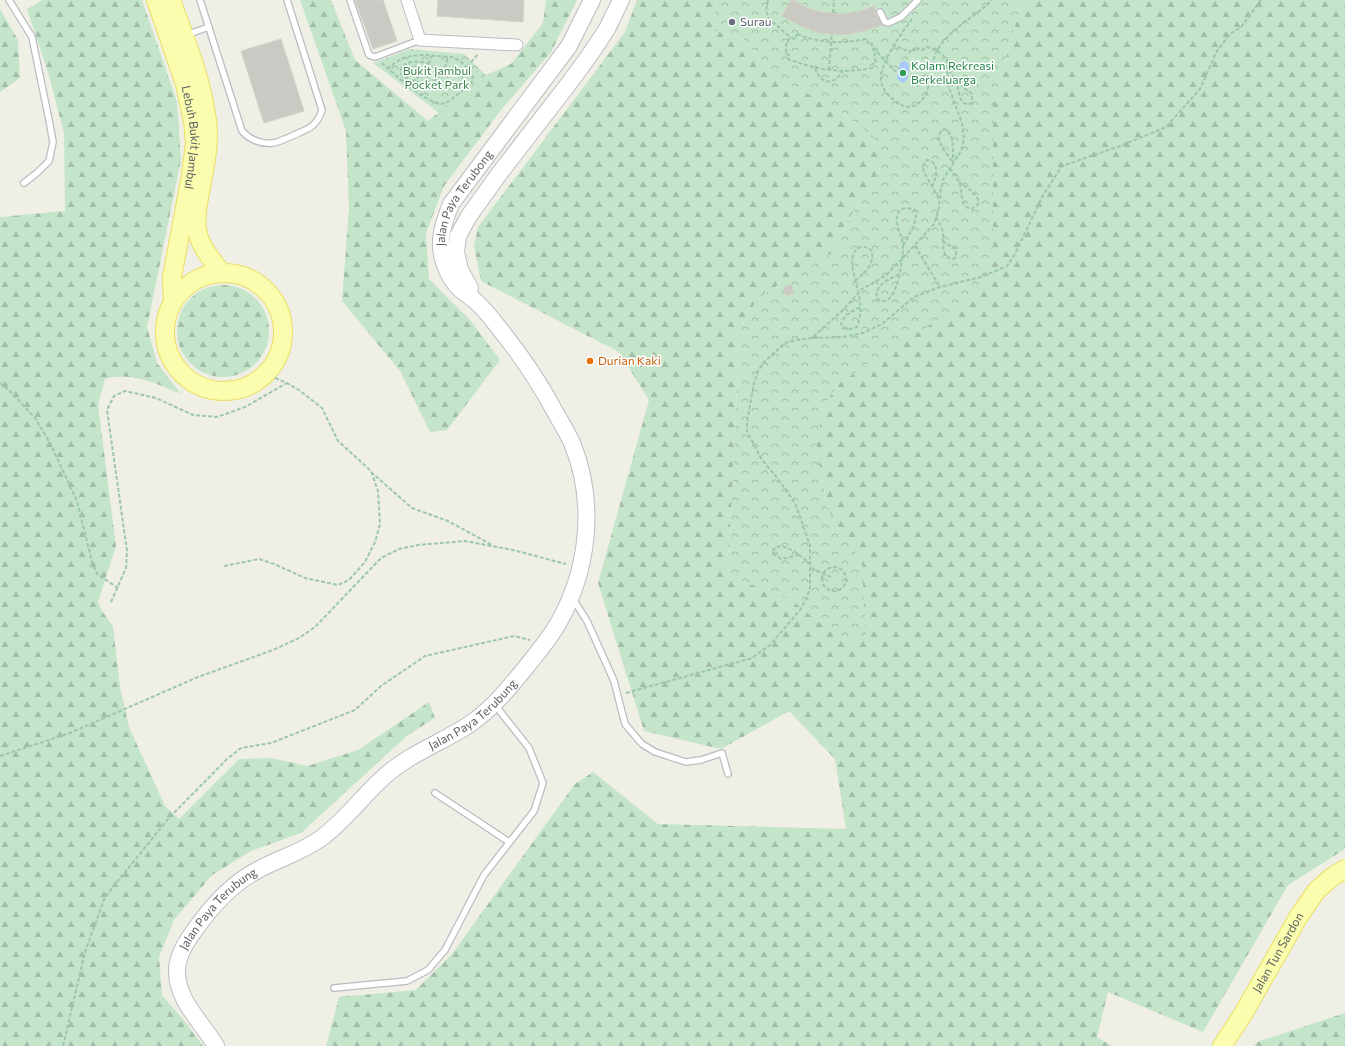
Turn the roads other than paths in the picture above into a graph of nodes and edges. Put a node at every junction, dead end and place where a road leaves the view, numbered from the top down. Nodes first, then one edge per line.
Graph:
1 (9, 0) edge
2 (156, 0) edge
3 (171, 0) edge
4 (200, 0) edge
5 (287, 0) edge
6 (350, 0) edge
7 (407, 0) edge
8 (592, 0) edge
9 (621, 0) edge
10 (918, 0) edge
11 (880, 12) dead end
12 (209, 27) junction
13 (184, 36) junction
14 (420, 40) junction
15 (517, 45) dead end
16 (24, 183) dead end
17 (222, 273) junction
18 (475, 300) junction
19 (173, 302) junction
20 (571, 598) junction
21 (494, 705) junction
22 (728, 774) dead end
23 (435, 794) dead end
24 (509, 842) junction
25 (1345, 870) edge
26 (334, 988) dead end
27 (216, 1046) edge
28 (1222, 1046) edge

1 - 16 lane
2 - 19 main road, Lebuh Bukit Jambul
3 - 13 main road, Lebuh Bukit Jambul
4 - 12 lane
5 - 12 lane
6 - 14 lane
7 - 14 street
8 - 18 main road, Jalan Paya Terubong
9 - 18 main road, Jalan Paya Terubong
10 - 11 lane
12 - 13 lane
13 - 17 main road, Lebuh Bukit Jambul
14 - 15 street
17 - 19 main road
17 - 19 main road
18 - 20 main road, Jalan Paya Terubung
20 - 21 main road, Jalan Paya Terubung
20 - 22 lane
21 - 24 lane
21 - 27 main road, Jalan Paya Terubung
23 - 24 lane
24 - 26 lane
25 - 28 main road, Jalan Tun Sardon

